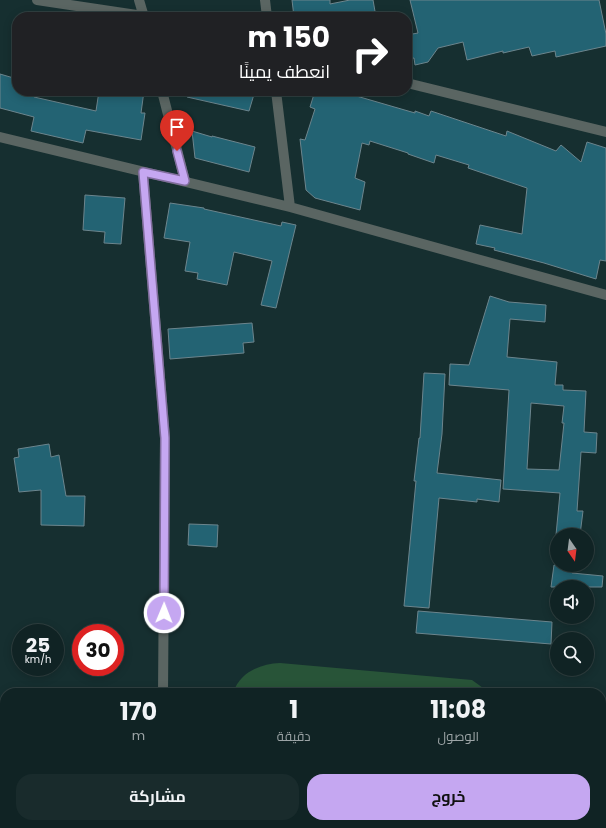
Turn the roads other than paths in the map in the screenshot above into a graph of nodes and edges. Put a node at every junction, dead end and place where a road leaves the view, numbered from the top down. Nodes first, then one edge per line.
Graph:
1 (37, 0) edge
2 (139, 0) edge
3 (265, 0) edge
4 (119, 12) edge
5 (144, 12) edge
6 (266, 12) edge
7 (412, 84) edge
8 (163, 96) edge
9 (277, 96) edge
10 (606, 132) edge
11 (0, 137) edge
12 (143, 172) junction
13 (185, 181) junction
14 (290, 207) junction
15 (606, 295) edge
16 (163, 688) edge

1 - 4 street
2 - 5 street
3 - 6 street
7 - 10 street
8 - 13 street
9 - 14 street
11 - 12 street
12 - 13 street
12 - 16 street
13 - 14 street
14 - 15 street

